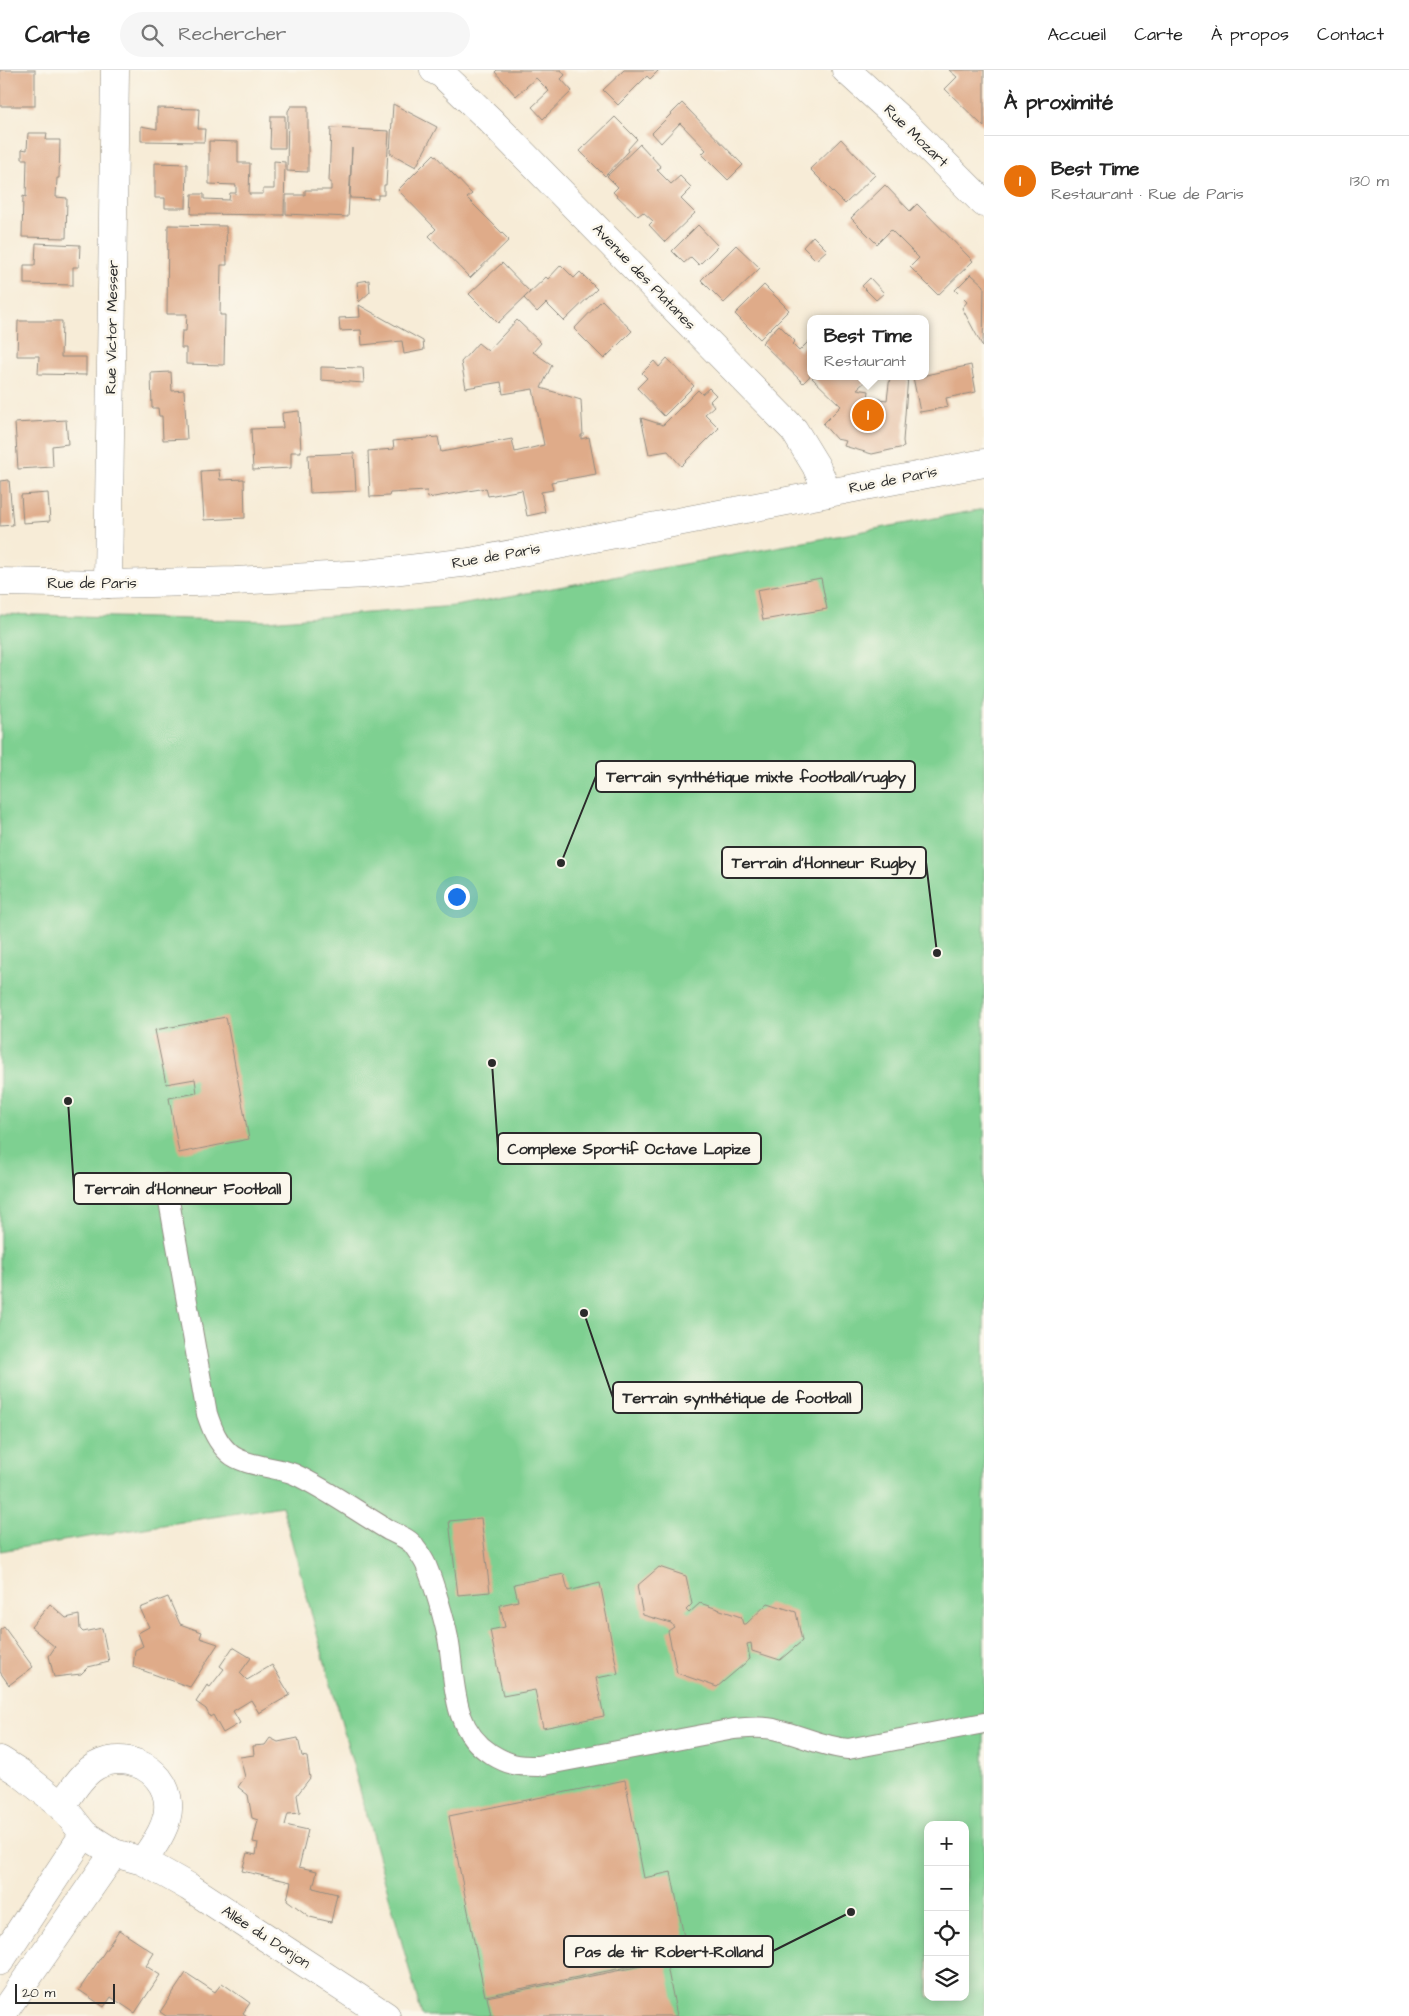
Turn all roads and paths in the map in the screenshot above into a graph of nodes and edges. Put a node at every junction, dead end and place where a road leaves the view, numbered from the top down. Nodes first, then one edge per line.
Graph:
1 (115, 70) edge
2 (846, 70) edge
3 (441, 71) edge
4 (984, 203) edge
5 (984, 462) edge
6 (828, 493) junction
7 (0, 582) edge
8 (108, 584) junction
9 (166, 1184) dead end
10 (984, 1723) edge
11 (0, 1760) edge
12 (62, 1806) junction
13 (84, 1834) junction
14 (114, 1853) junction
15 (143, 1862) junction
16 (0, 1961) edge
17 (0, 2014) edge
18 (386, 2016) edge

1 - 8 street, Rue Victor Messer
2 - 4 street, Rue Mozart
3 - 6 street, Avenue des Platanes
5 - 6 street, Rue de Paris
6 - 8 street, Rue de Paris
7 - 8 street, Rue de Paris
9 - 10 lane
11 - 12 street, Allée du Donjon
12 - 13 street, Allée du Donjon
12 - 15 street
13 - 14 street, Allée du Donjon
13 - 16 street
14 - 15 street, Allée du Donjon
14 - 17 street
15 - 18 street, Allée du Donjon

